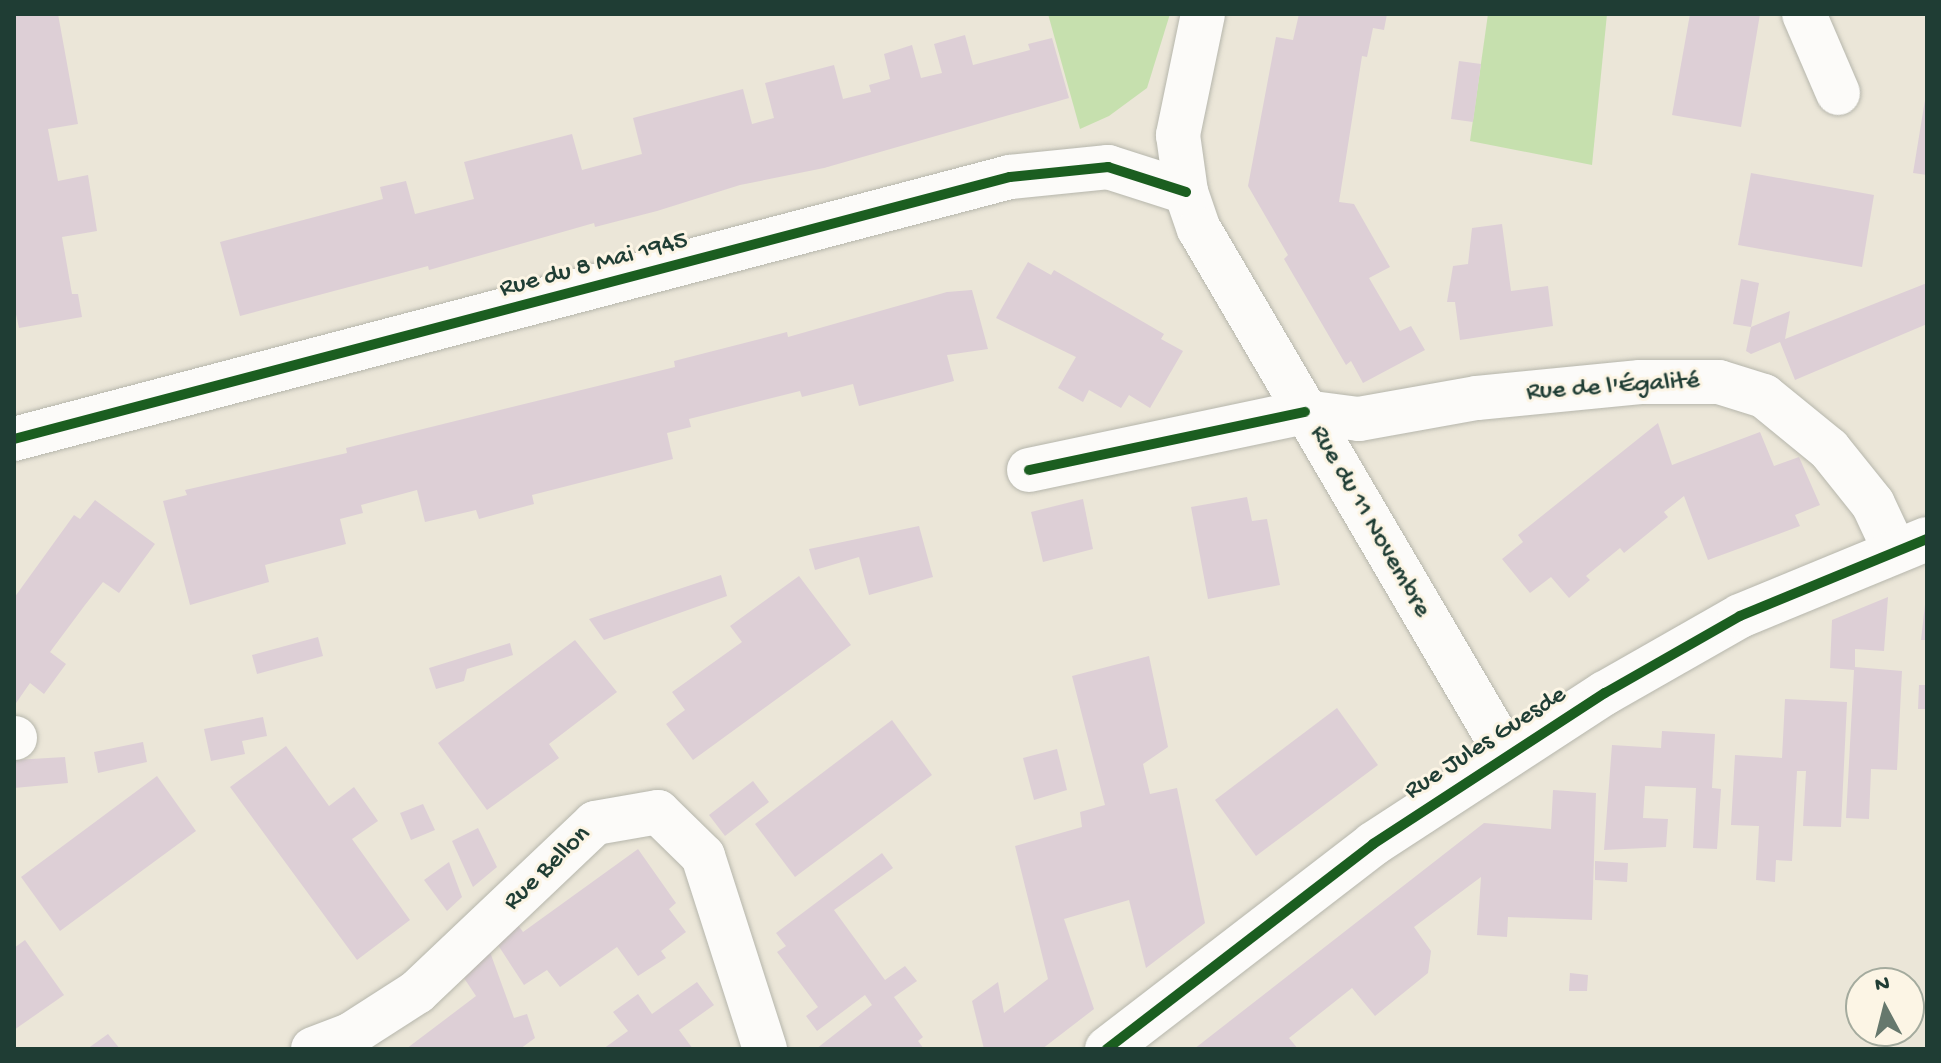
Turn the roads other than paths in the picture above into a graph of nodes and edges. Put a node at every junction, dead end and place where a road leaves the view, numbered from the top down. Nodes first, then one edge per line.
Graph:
1 (1203, 14) edge
2 (1804, 14) edge
3 (1838, 93) dead end
4 (1186, 192) junction
5 (1305, 412) junction
6 (14, 439) edge
7 (1029, 470) dead end
8 (1911, 545) edge
9 (1507, 755) junction
10 (313, 1049) edge
11 (765, 1049) edge
12 (1107, 1049) edge

1 - 4 street, Rue du 11 Novembre
2 - 3 street
4 - 5 street, Rue du 11 Novembre
4 - 6 street, Rue du 8 Mai 1945
5 - 7 street, Rue de l'Égalité
5 - 8 street, Rue de l'Égalité
5 - 9 street, Rue du 11 Novembre
8 - 9 street, Rue Jules Guesde
9 - 12 street, Rue Jules Guesde
10 - 11 street, Rue Bellon

